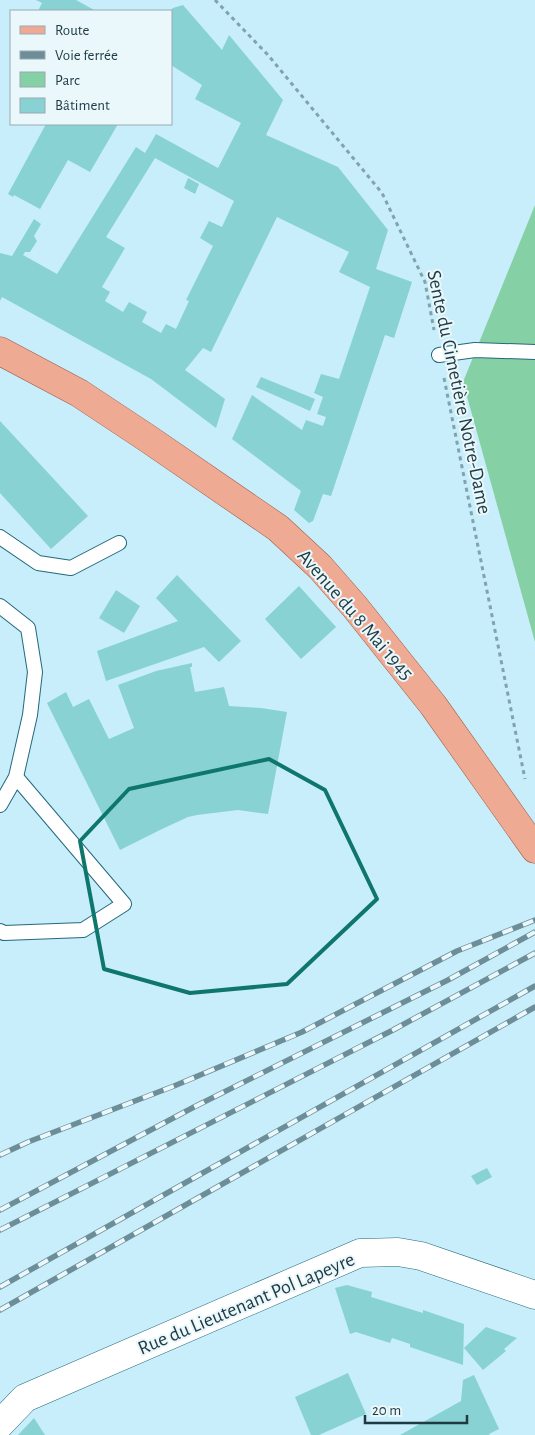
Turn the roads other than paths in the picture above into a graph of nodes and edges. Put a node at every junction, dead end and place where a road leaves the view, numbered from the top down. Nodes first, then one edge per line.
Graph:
1 (0, 351) edge
2 (535, 352) edge
3 (439, 356) road end
4 (0, 537) edge
5 (119, 543) dead end
6 (0, 606) edge
7 (16, 777) junction
8 (0, 804) edge
9 (535, 849) edge
10 (0, 931) edge
11 (535, 1295) edge
12 (0, 1424) edge

1 - 9 main road, Avenue du 8 Mai 1945
2 - 3 lane
4 - 5 lane
6 - 7 lane
7 - 8 lane
7 - 10 lane
11 - 12 street, Rue du Lieutenant Pol Lapeyre

